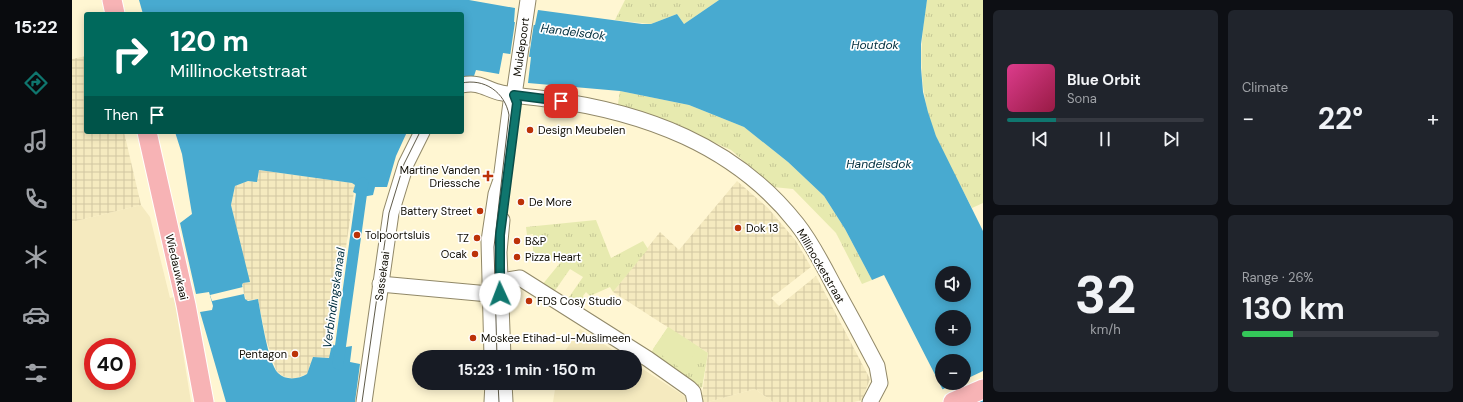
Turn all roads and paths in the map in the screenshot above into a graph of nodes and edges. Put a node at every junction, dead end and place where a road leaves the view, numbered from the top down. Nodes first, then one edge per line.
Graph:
1 (112, 0) edge
2 (527, 7) edge
3 (115, 12) edge
4 (464, 85) edge
5 (514, 92) junction
6 (147, 134) edge
7 (421, 134) edge
8 (380, 284) junction
9 (496, 290) junction
10 (492, 350) edge
11 (502, 350) edge
12 (983, 389) edge
13 (493, 390) edge
14 (504, 390) edge
15 (872, 399) edge
16 (204, 402) edge
17 (364, 402) edge
18 (492, 402) edge
19 (505, 402) edge
20 (695, 402) edge
21 (953, 402) edge

1 - 3 main road
2 - 5 street, Muidepoort
4 - 5 street
5 - 9 street, Muidepoort
5 - 15 street, Millinocketstraat
6 - 16 main road, Wiedauwkaai
7 - 8 street, Sassekaai
8 - 9 street
8 - 17 street, Sassekaai
9 - 10 street
9 - 11 street
9 - 20 street
12 - 21 main road
13 - 18 street
14 - 19 street

